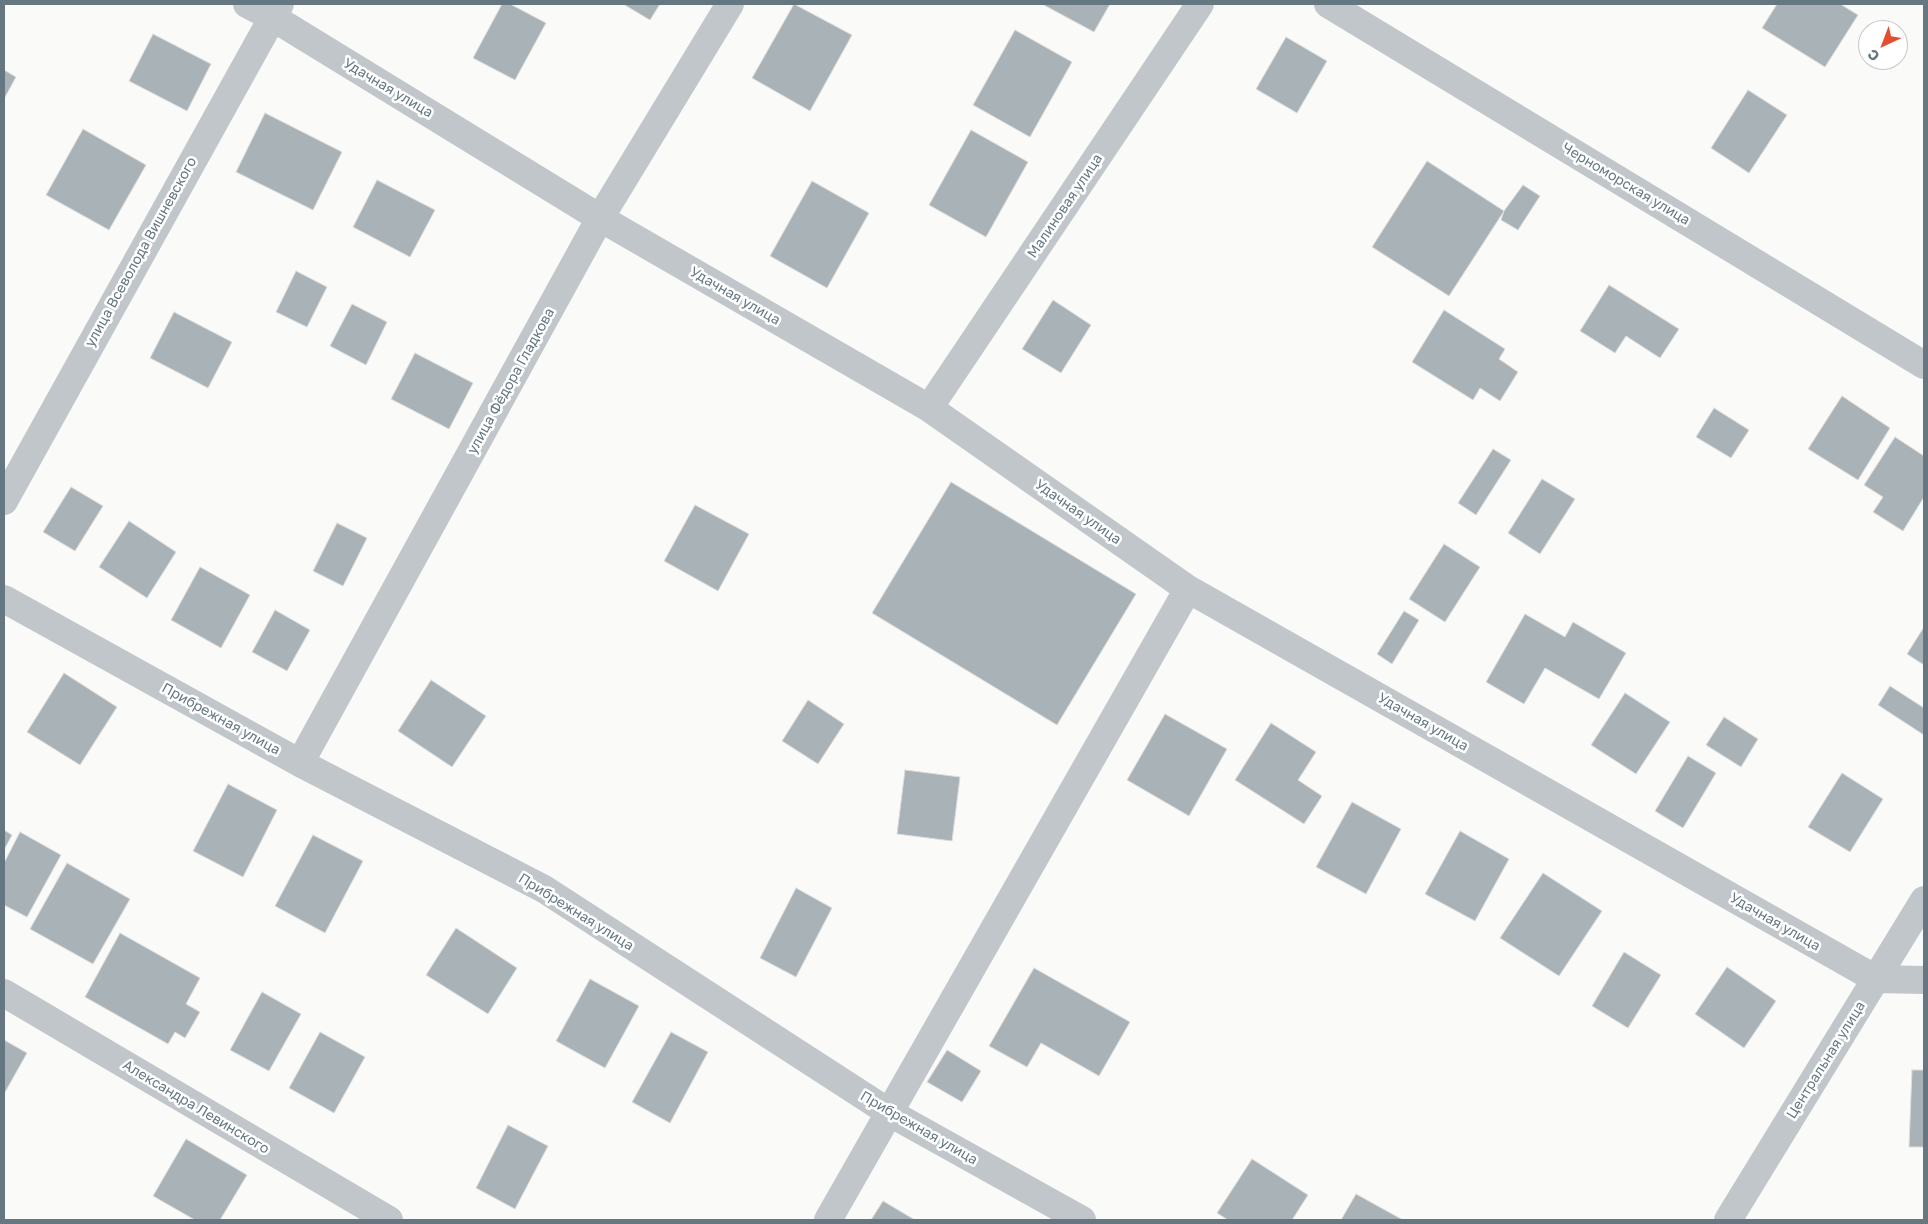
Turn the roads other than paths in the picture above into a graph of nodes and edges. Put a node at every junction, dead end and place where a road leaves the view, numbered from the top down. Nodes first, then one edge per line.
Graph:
1 (247, 4) edge
2 (730, 4) edge
3 (1200, 4) edge
4 (1328, 4) edge
5 (276, 10) edge
6 (600, 218) junction
7 (1924, 365) edge
8 (929, 408) junction
9 (4, 501) edge
10 (1188, 589) junction
11 (4, 599) edge
12 (300, 763) junction
13 (1924, 900) edge
14 (1876, 980) junction
15 (1924, 980) edge
16 (4, 993) edge
17 (890, 1113) junction
18 (389, 1220) edge
19 (828, 1220) edge
20 (1082, 1220) edge
21 (1728, 1220) edge

1 - 5 street, Удачная улица
2 - 6 street, улица Фёдора Гладкова
3 - 8 street, Малиновая улица
4 - 7 street, Черноморская улица
5 - 6 street, Удачная улица
5 - 9 street, улица Всеволода Вишневского
6 - 8 street, Удачная улица
6 - 12 street, улица Фёдора Гладкова
8 - 10 street, Удачная улица
10 - 14 street, Удачная улица
10 - 17 street
11 - 12 street, Прибрежная улица
12 - 17 street, Прибрежная улица
13 - 14 street, Центральная улица
14 - 15 street, Удачная улица
14 - 21 street, Центральная улица
16 - 18 street, Александра Левинского
17 - 19 street
17 - 20 street, Прибрежная улица

